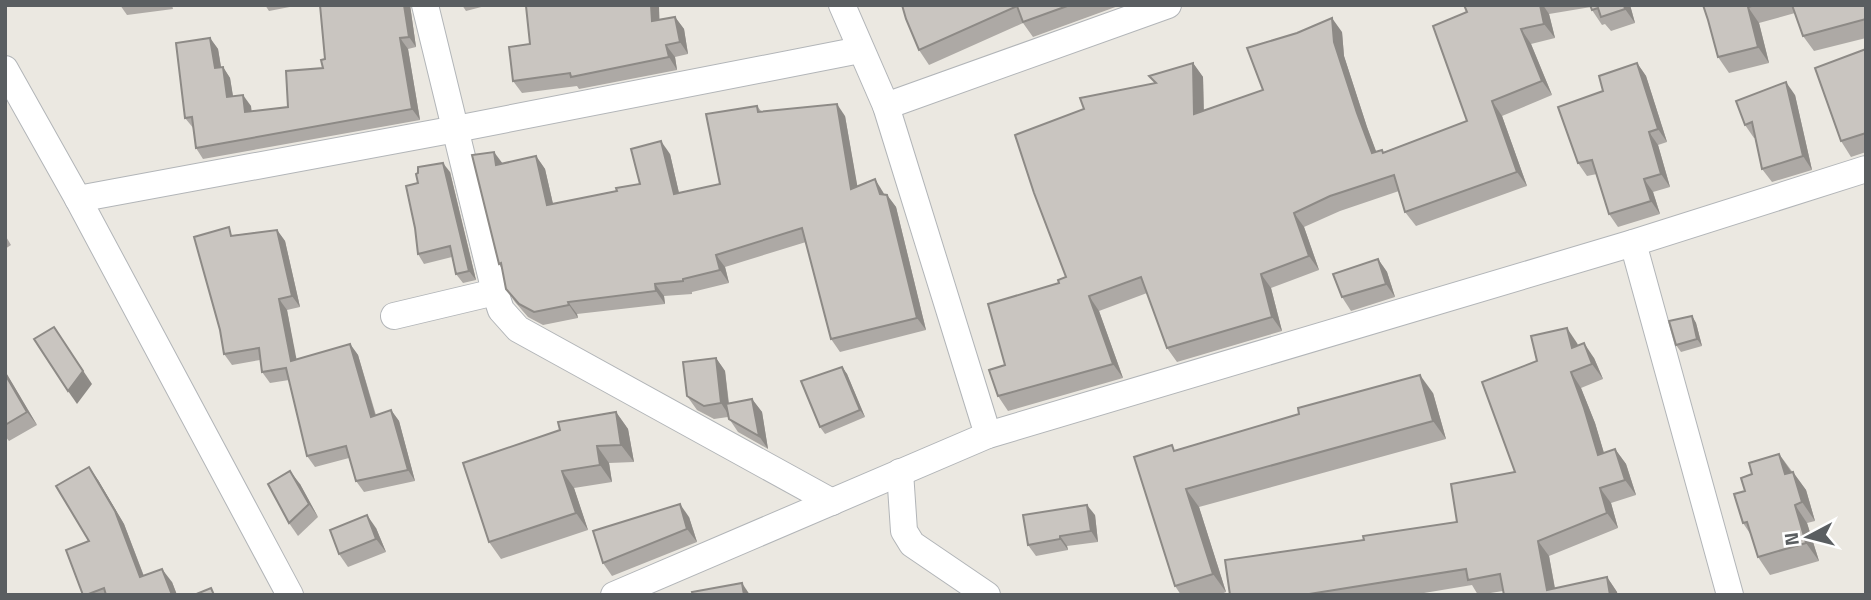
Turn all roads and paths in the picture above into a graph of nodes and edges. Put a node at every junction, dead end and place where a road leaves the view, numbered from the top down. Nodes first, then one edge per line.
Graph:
1 (425, 5) edge
2 (842, 5) edge
3 (1168, 5) edge
4 (860, 50) junction
5 (5, 69) edge
6 (886, 106) junction
7 (456, 129) junction
8 (1866, 169) edge
9 (78, 199) junction
10 (1633, 243) junction
11 (495, 292) junction
12 (394, 316) dead end
13 (988, 435) junction
14 (900, 472) junction
15 (832, 502) junction
16 (290, 595) edge
17 (614, 595) edge
18 (987, 595) edge
19 (1730, 595) edge

1 - 7 street
2 - 4 street
3 - 6 street
4 - 6 street
4 - 7 street
5 - 9 street
6 - 13 street
7 - 9 street
7 - 11 street
8 - 10 street
9 - 16 street
10 - 13 street
10 - 19 street
11 - 12 street
11 - 15 street
13 - 14 street
14 - 15 street
14 - 18 street
15 - 17 street

